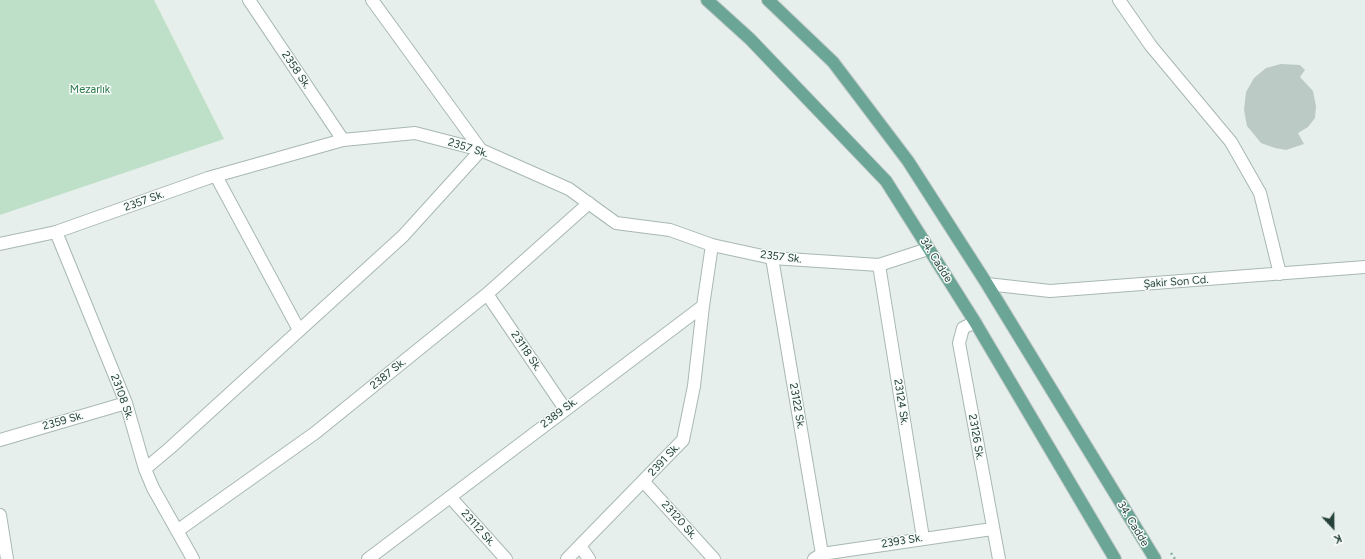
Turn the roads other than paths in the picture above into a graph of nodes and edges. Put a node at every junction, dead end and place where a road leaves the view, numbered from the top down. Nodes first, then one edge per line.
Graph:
1 (249, 0) edge
2 (372, 0) edge
3 (707, 0) edge
4 (768, 0) edge
5 (1119, 0) edge
6 (343, 140) junction
7 (481, 150) junction
8 (216, 176) junction
9 (589, 203) junction
10 (56, 232) junction
11 (0, 244) edge
12 (712, 245) junction
13 (928, 248) junction
14 (772, 258) junction
15 (878, 265) junction
16 (1365, 267) edge
17 (1280, 274) junction
18 (987, 284) junction
19 (487, 294) junction
20 (703, 306) junction
21 (975, 322) junction
22 (299, 330) junction
23 (126, 403) junction
24 (565, 409) junction
25 (0, 440) edge
26 (145, 469) junction
27 (644, 482) junction
28 (451, 498) junction
29 (0, 515) edge
30 (992, 529) junction
31 (177, 531) junction
32 (923, 538) junction
33 (580, 546) junction
34 (818, 556) edge
35 (7, 559) edge
36 (193, 559) edge
37 (368, 559) edge
38 (506, 559) edge
39 (566, 559) edge
40 (589, 559) edge
41 (714, 559) edge
42 (999, 559) edge
43 (1115, 559) edge
44 (1155, 559) edge

1 - 6 street, 2358 Sk.
2 - 7 street
3 - 13 main road, 34. Cadde
4 - 18 main road, 34. Cadde
5 - 17 street
6 - 7 street, 2357 Sk.
6 - 8 street, 2357 Sk.
7 - 9 street, 2357 Sk.
7 - 22 street
8 - 10 street, 2357 Sk.
8 - 22 street
9 - 12 street, 2357 Sk.
9 - 19 street, 2387 Sk.
10 - 11 street, 2357 Sk.
10 - 23 street, 23108 Sk.
12 - 14 street, 2357 Sk.
12 - 20 street
13 - 15 street, 2357 Sk.
13 - 21 main road, 34. Cadde
14 - 15 street, 2357 Sk.
14 - 34 street, 23122 Sk.
15 - 32 street, 23124 Sk.
16 - 17 street, Şakir Son Cd.
17 - 18 street, Şakir Son Cd.
18 - 44 main road, 34. Cadde
19 - 24 street, 23118 Sk.
19 - 31 street, 2387 Sk.
20 - 24 street, 2389 Sk.
20 - 27 street, 2391 Sk.
21 - 30 street, 23126 Sk.
21 - 43 main road, 34. Cadde
22 - 26 street
23 - 25 street, 2359 Sk.
23 - 26 street, 23108 Sk.
24 - 28 street, 2389 Sk.
26 - 31 street, 23108 Sk.
27 - 33 street, 2391 Sk.
27 - 41 street, 23120 Sk.
28 - 37 street, 2389 Sk.
28 - 38 street, 23112 Sk.
29 - 35 street
30 - 32 street, 2393 Sk.
30 - 42 street, 23126 Sk.
31 - 36 street, 23108 Sk.
32 - 34 street, 2393 Sk.
33 - 39 street, 2391 Sk.
33 - 40 street

